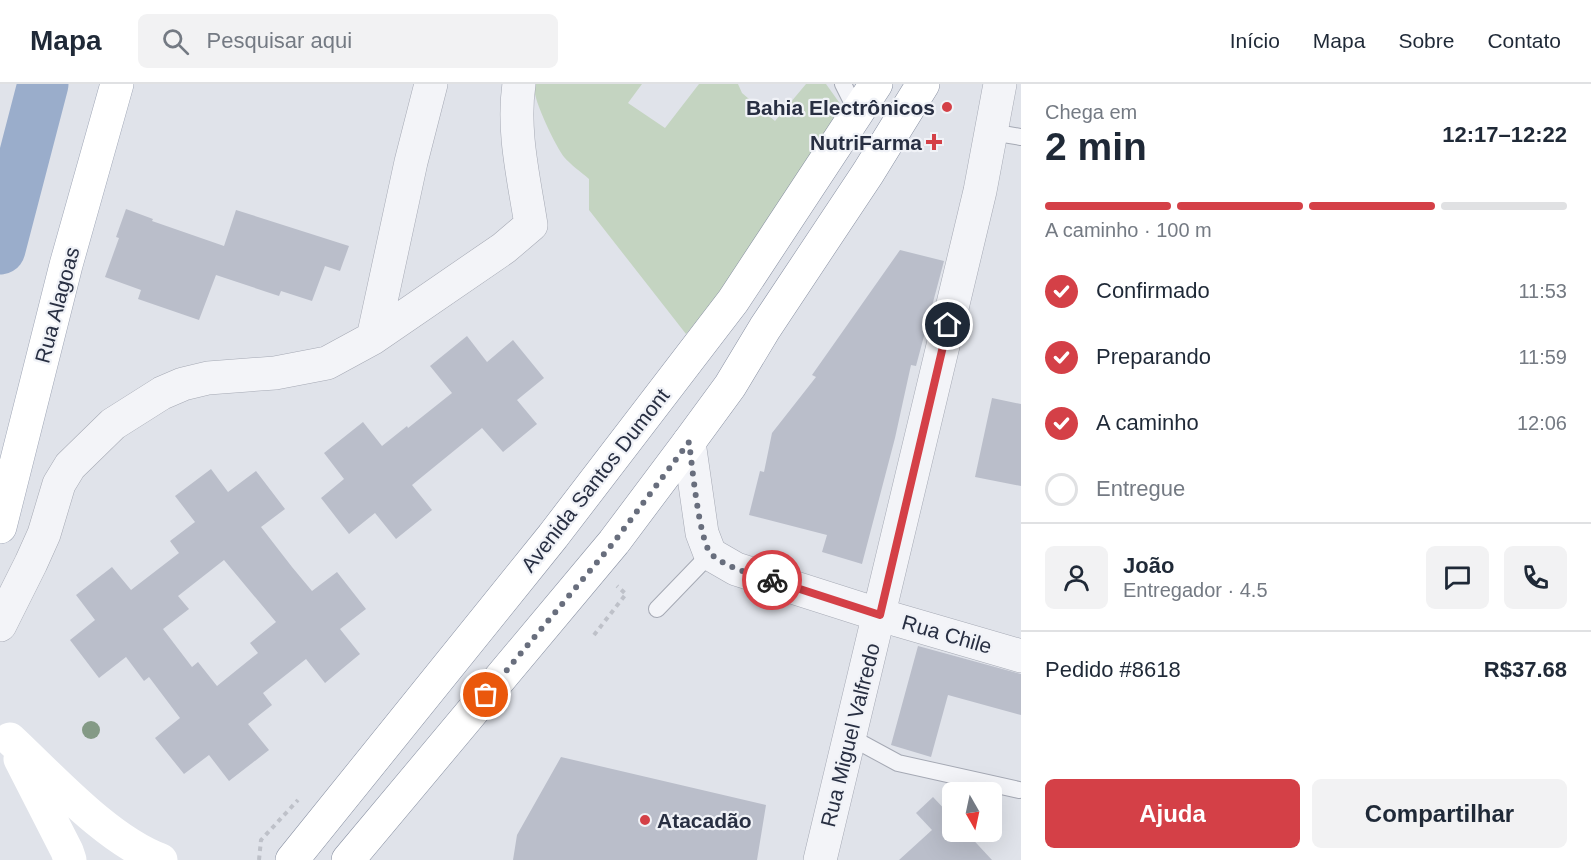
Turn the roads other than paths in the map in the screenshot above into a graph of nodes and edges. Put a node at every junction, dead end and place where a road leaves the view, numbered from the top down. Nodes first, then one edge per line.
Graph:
1 (117, 84) edge
2 (431, 84) edge
3 (519, 84) edge
4 (843, 84) edge
5 (876, 84) edge
6 (923, 84) edge
7 (1000, 84) edge
8 (858, 114) junction
9 (1006, 134) edge
10 (373, 338) junction
11 (689, 442) junction
12 (0, 526) edge
13 (710, 554) junction
14 (657, 609) dead end
15 (880, 615) junction
16 (0, 625) edge
17 (1021, 656) edge
18 (5, 731) edge
19 (850, 737) junction
20 (1019, 790) dead end
21 (70, 860) edge
22 (161, 860) edge
23 (292, 860) edge
24 (348, 860) edge
25 (820, 860) edge

1 - 12 main road, Rua Alagoas
2 - 10 street
3 - 10 street
4 - 8 lane
5 - 8 main road, Avenida Santos Dumont
6 - 11 main road
7 - 9 street, Rua Miguel Valfredo
8 - 23 main road, Avenida Santos Dumont
9 - 15 street, Rua Miguel Valfredo
10 - 16 street
11 - 13 street
11 - 24 main road
13 - 14 lane
13 - 15 street, Rua Chile
15 - 17 street, Rua Chile
15 - 19 street, Rua Miguel Valfredo
18 - 21 main road
18 - 22 main road
19 - 20 lane
19 - 25 street, Rua Miguel Valfredo

